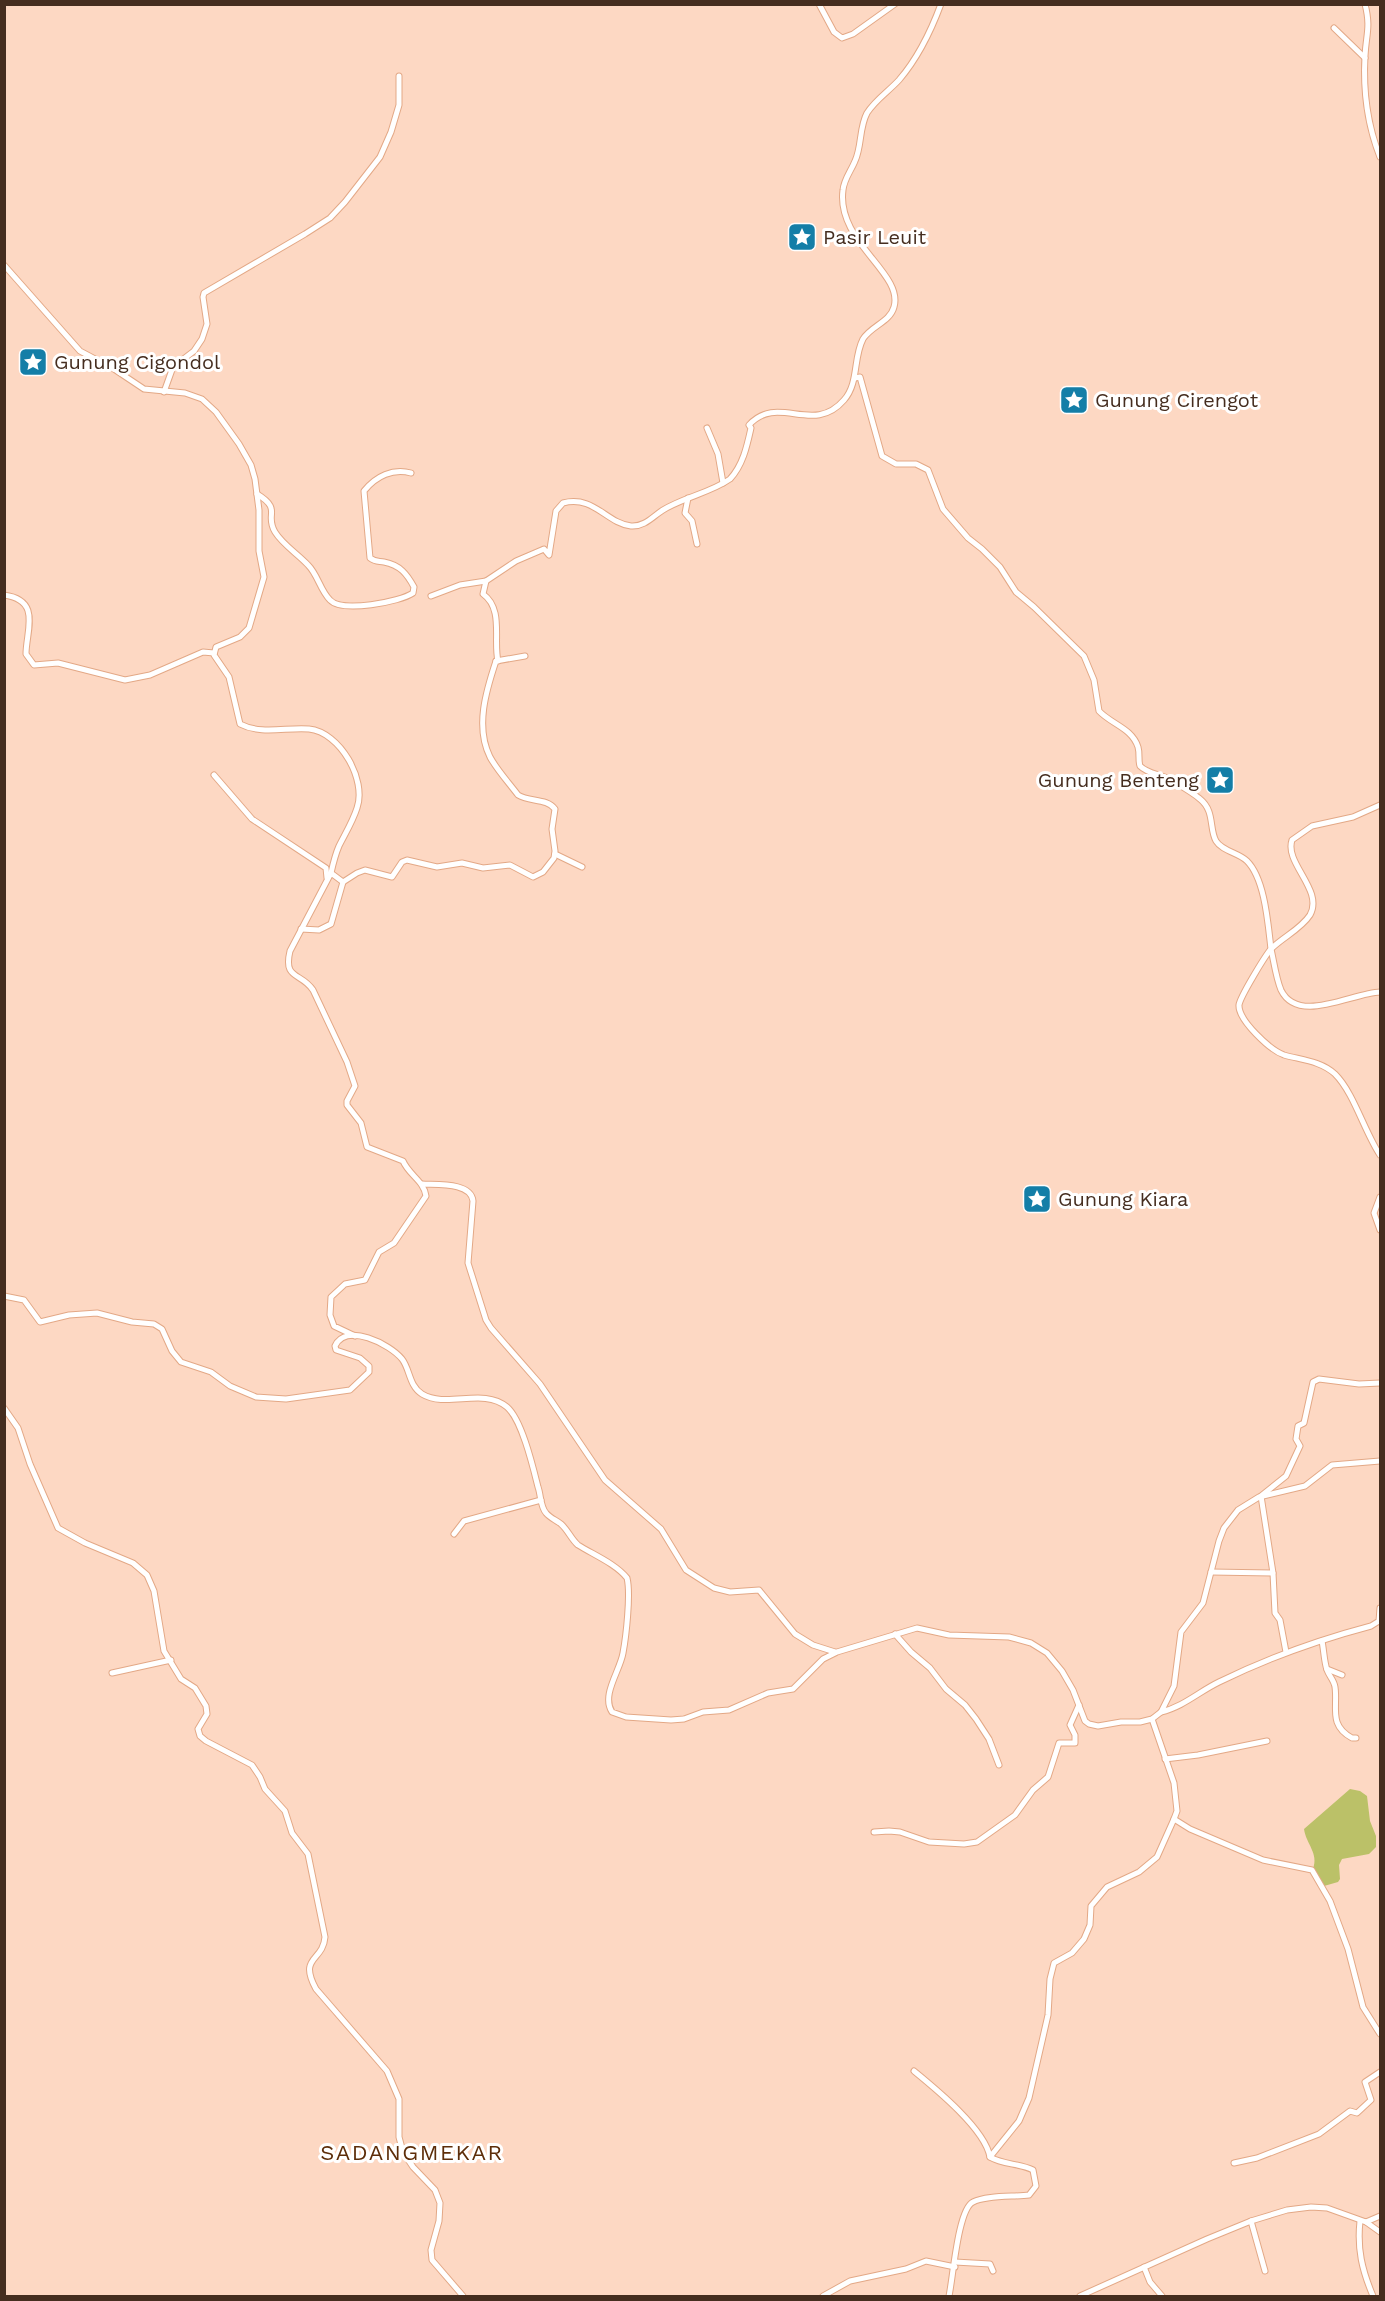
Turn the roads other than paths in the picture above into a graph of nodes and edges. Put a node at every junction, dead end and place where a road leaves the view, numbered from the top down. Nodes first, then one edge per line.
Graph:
1 (819, 4) edge
2 (895, 4) edge
3 (941, 4) edge
4 (1365, 4) edge
5 (1334, 28) dead end
6 (1365, 57) junction
7 (399, 76) dead end
8 (1380, 157) edge
9 (4, 265) edge
10 (855, 378) junction
11 (164, 392) junction
12 (707, 428) dead end
13 (411, 473) dead end
14 (723, 483) junction
15 (257, 494) junction
16 (688, 498) junction
17 (697, 544) dead end
18 (486, 581) junction
19 (4, 595) edge
20 (431, 596) dead end
21 (214, 653) junction
22 (525, 656) dead end
23 (496, 661) junction
24 (214, 775) dead end
25 (1380, 805) edge
26 (555, 854) junction
27 (582, 867) dead end
28 (331, 873) junction
29 (343, 882) junction
30 (322, 890) junction
31 (301, 929) junction
32 (1271, 949) junction
33 (1380, 992) edge
34 (1380, 1155) edge
35 (422, 1184) junction
36 (1380, 1197) edge
37 (1380, 1230) edge
38 (4, 1296) edge
39 (355, 1336) junction
40 (1380, 1383) edge
41 (4, 1407) edge
42 (1380, 1461) edge
43 (1262, 1496) junction
44 (541, 1500) junction
45 (454, 1534) dead end
46 (1211, 1572) junction
47 (1273, 1573) junction
48 (1380, 1608) edge
49 (894, 1634) junction
50 (1322, 1641) junction
51 (837, 1652) junction
52 (1286, 1652) junction
53 (171, 1660) junction
54 (1327, 1669) junction
55 (112, 1673) dead end
56 (1342, 1675) dead end
57 (1079, 1705) junction
58 (1161, 1712) junction
59 (1152, 1719) junction
60 (1356, 1738) dead end
61 (1267, 1741) dead end
62 (1165, 1759) junction
63 (999, 1765) dead end
64 (1174, 1820) junction
65 (874, 1832) dead end
66 (1380, 2034) edge
67 (914, 2071) dead end
68 (1380, 2072) edge
69 (990, 2157) junction
70 (1234, 2163) dead end
71 (1380, 2216) edge
72 (1251, 2221) junction
73 (1363, 2221) junction
74 (1380, 2232) edge
75 (955, 2264) junction
76 (1144, 2267) junction
77 (993, 2271) dead end
78 (1265, 2271) dead end
79 (463, 2296) edge
80 (823, 2296) edge
81 (949, 2296) edge
82 (1080, 2296) edge
83 (1162, 2296) edge
84 (1373, 2296) edge

1 - 2 street
3 - 10 street
4 - 6 street
5 - 6 street
6 - 8 street
7 - 11 street
9 - 11 street
10 - 14 street
10 - 32 street
11 - 15 street
12 - 14 street
13 - 15 street
14 - 16 street
15 - 21 street
16 - 17 street
16 - 18 street
18 - 20 street
18 - 23 street
19 - 21 street
21 - 28 street
22 - 23 street
23 - 26 street
24 - 30 street
25 - 32 street
26 - 27 street
26 - 29 street
28 - 29 street
28 - 30 street
29 - 31 street
30 - 31 street
31 - 35 street
32 - 33 street
32 - 34 street
35 - 39 street
35 - 51 street
36 - 37 street
38 - 39 street
39 - 44 street
40 - 43 street
41 - 53 street
42 - 43 street
43 - 46 street
43 - 47 street
44 - 45 street
44 - 51 street
46 - 47 street
46 - 58 street
47 - 52 street
48 - 50 street
49 - 51 street
49 - 57 street
49 - 63 street
50 - 52 street
50 - 54 street
52 - 58 street
53 - 55 street
53 - 79 street
54 - 56 street
54 - 60 street
57 - 59 street
57 - 65 street
58 - 59 street
59 - 62 street
61 - 62 street
62 - 64 street
64 - 66 street
64 - 69 street
67 - 69 street
68 - 70 street
69 - 75 street
71 - 73 street
72 - 73 street
72 - 76 street
72 - 78 street
73 - 74 street
73 - 84 street
75 - 77 street
75 - 80 street
75 - 81 street
76 - 82 street
76 - 83 street

